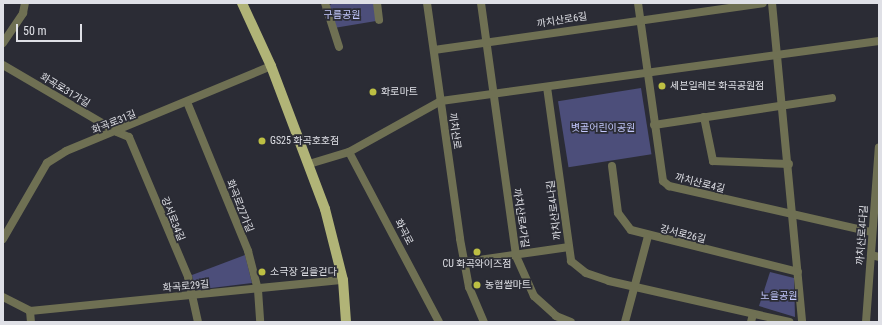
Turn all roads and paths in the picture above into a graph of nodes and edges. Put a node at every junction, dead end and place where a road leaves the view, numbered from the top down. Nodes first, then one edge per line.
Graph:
1 (24, 3) edge
2 (242, 3) edge
3 (324, 3) edge
4 (377, 3) edge
5 (427, 3) edge
6 (481, 3) edge
7 (638, 3) edge
8 (763, 3) edge
9 (772, 3) edge
10 (640, 19) junction
11 (380, 20) dead end
12 (879, 41) edge
13 (486, 42) junction
14 (3, 43) edge
15 (339, 47) dead end
16 (434, 50) junction
17 (779, 54) junction
18 (3, 65) edge
19 (271, 66) junction
20 (647, 72) junction
21 (547, 87) junction
22 (494, 95) junction
23 (832, 98) dead end
24 (441, 101) junction
25 (187, 102) junction
26 (783, 105) junction
27 (704, 117) junction
28 (654, 125) junction
29 (117, 132) junction
30 (879, 148) edge
31 (349, 152) junction
32 (309, 164) junction
33 (789, 164) junction
34 (612, 166) dead end
35 (793, 216) junction
36 (872, 232) junction
37 (648, 236) junction
38 (3, 239) edge
39 (569, 247) junction
40 (516, 256) junction
41 (875, 256) edge
42 (465, 262) junction
43 (798, 272) junction
44 (343, 280) junction
45 (635, 287) junction
46 (258, 290) junction
47 (192, 296) junction
48 (3, 297) edge
49 (30, 311) junction
50 (752, 318) edge
51 (31, 322) edge
52 (198, 322) edge
53 (260, 322) edge
54 (346, 322) edge
55 (439, 322) edge
56 (484, 322) edge
57 (571, 322) edge
58 (625, 322) edge
59 (789, 322) edge
60 (802, 322) edge
61 (866, 322) edge

1 - 14 street
2 - 19 main road
3 - 15 street
4 - 11 street
5 - 16 street, 까치산로
6 - 13 street
7 - 10 street
8 - 10 street, 까치산로6길
9 - 17 street
10 - 13 street, 까치산로6길
10 - 20 street, 까치산로4길
12 - 17 street
13 - 16 street, 까치산로6길
13 - 22 street
16 - 24 street, 까치산로
17 - 20 street
17 - 26 street
18 - 29 street, 화곡로31가길
19 - 25 street, 화곡로31길
19 - 32 main road
20 - 21 street
20 - 28 street, 까치산로4길
21 - 22 street
21 - 39 street, 까치산로4나길
22 - 24 street
22 - 40 street, 까치산로4가길
23 - 26 street
24 - 31 street
24 - 42 street, 까치산로
25 - 29 street, 화곡로31길
25 - 46 street, 화곡로27가길
26 - 27 street
26 - 33 street
27 - 28 street
27 - 33 street
28 - 35 street, 까치산로4길
29 - 38 street, 화곡로31길
29 - 47 street, 강서로34길
30 - 36 street, 까치산로4다길
31 - 32 street
31 - 55 street, 화곡로
32 - 44 main road
33 - 35 street
34 - 37 street, 강서로26길
35 - 36 street
35 - 43 street
36 - 41 street, 까치산로4다길
37 - 43 street, 강서로26길
37 - 45 street
39 - 40 street
39 - 45 street, 까치산로4나길
40 - 42 street
40 - 57 street, 까치산로4가길
41 - 61 street, 까치산로4다길
42 - 56 street, 까치산로
43 - 60 street
44 - 46 street, 화곡로29길
44 - 54 main road
45 - 50 street, 까치산로4나길
45 - 58 street
46 - 47 street, 화곡로29길
46 - 53 street, 화곡로27가길
47 - 49 street, 화곡로29길
47 - 52 street, 강서로34길
48 - 49 street
49 - 51 street
50 - 59 street, 까치산로4나길

